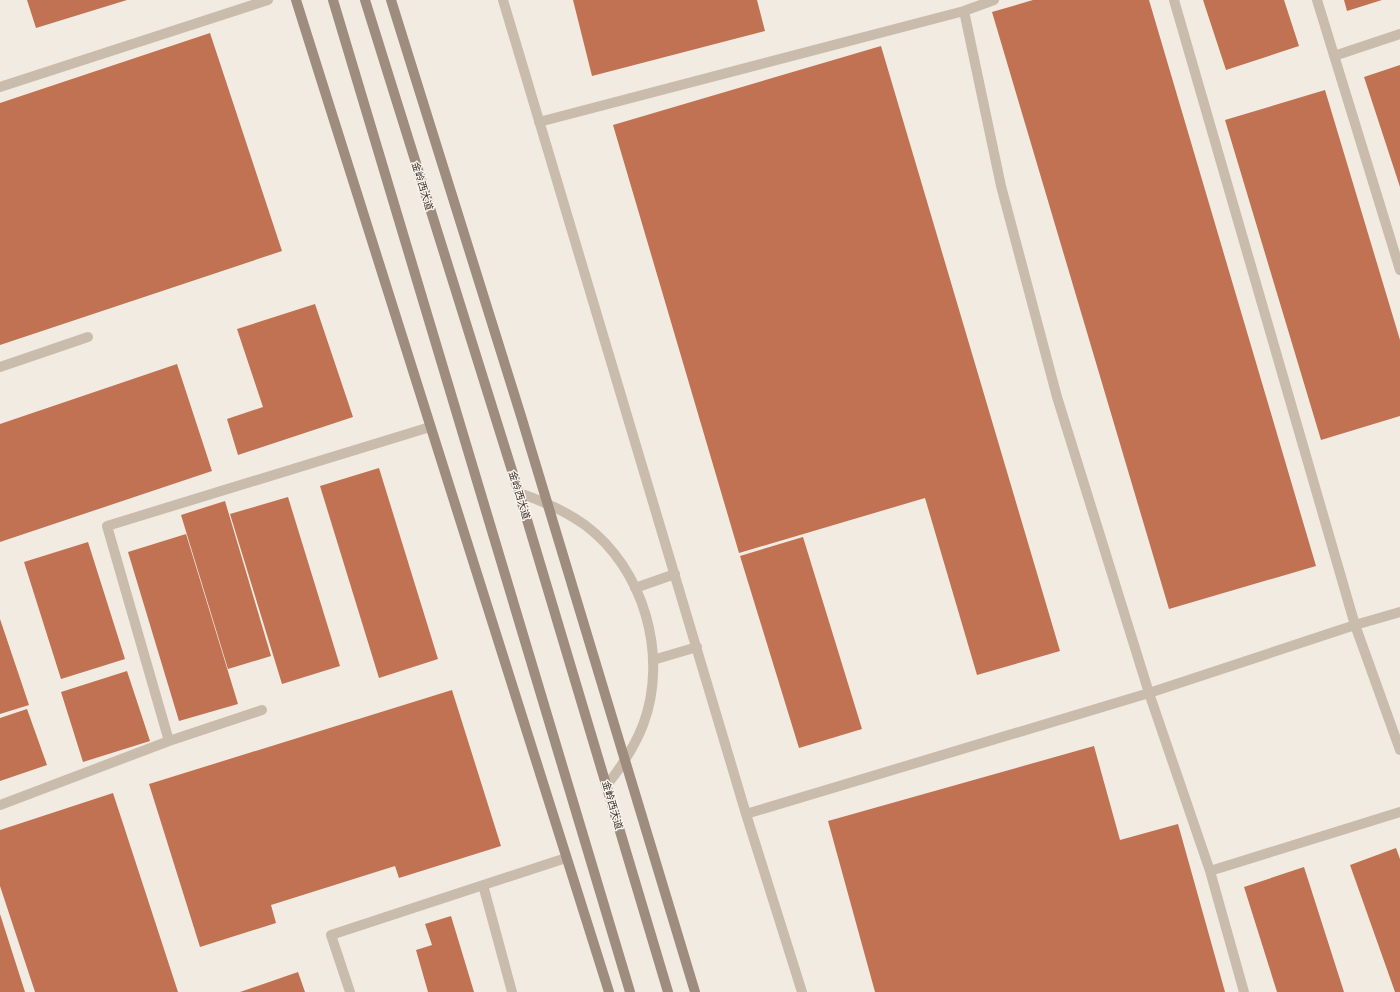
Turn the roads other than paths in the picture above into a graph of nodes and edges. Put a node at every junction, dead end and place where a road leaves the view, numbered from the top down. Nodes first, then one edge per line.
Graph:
1 (268, 0) edge
2 (296, 0) edge
3 (333, 0) edge
4 (365, 0) edge
5 (391, 0) edge
6 (503, 0) edge
7 (994, 0) edge
8 (1174, 0) edge
9 (1317, 0) edge
10 (964, 11) junction
11 (1400, 34) edge
12 (1334, 56) junction
13 (0, 87) edge
14 (539, 122) junction
15 (1400, 270) edge
16 (88, 337) dead end
17 (0, 367) edge
18 (430, 428) junction
19 (519, 493) junction
20 (548, 503) junction
21 (675, 574) junction
22 (635, 588) junction
23 (1400, 612) edge
24 (1355, 625) junction
25 (697, 647) junction
26 (653, 660) junction
27 (1149, 693) junction
28 (262, 710) dead end
29 (170, 741) junction
30 (1400, 750) edge
31 (625, 761) junction
32 (607, 785) junction
33 (0, 806) edge
34 (1400, 812) edge
35 (746, 814) junction
36 (566, 858) junction
37 (1210, 872) junction
38 (482, 885) junction
39 (350, 992) edge
40 (512, 992) edge
41 (609, 992) edge
42 (630, 992) edge
43 (668, 992) edge
44 (695, 992) edge
45 (802, 992) edge
46 (1244, 992) edge

1 - 13 street
2 - 18 street
3 - 42 street
4 - 19 street, 金岭西大道
5 - 20 street
6 - 14 street
7 - 10 street
8 - 24 street
9 - 12 street
10 - 14 street
10 - 27 street
11 - 12 street
12 - 15 street
14 - 21 street
16 - 17 street
18 - 29 street
18 - 36 street
19 - 20 street
19 - 32 street, 金岭西大道
20 - 22 street
20 - 31 street
21 - 22 street
21 - 25 street
22 - 26 street
23 - 24 street
24 - 27 street
24 - 30 street
25 - 26 street
25 - 35 street
26 - 31 street
27 - 35 street
27 - 37 street
28 - 29 street
29 - 33 street
31 - 32 street
31 - 44 street
32 - 43 street, 金岭西大道
34 - 37 street
35 - 45 street
36 - 38 street
36 - 41 street
37 - 46 street
38 - 39 street
38 - 40 street

